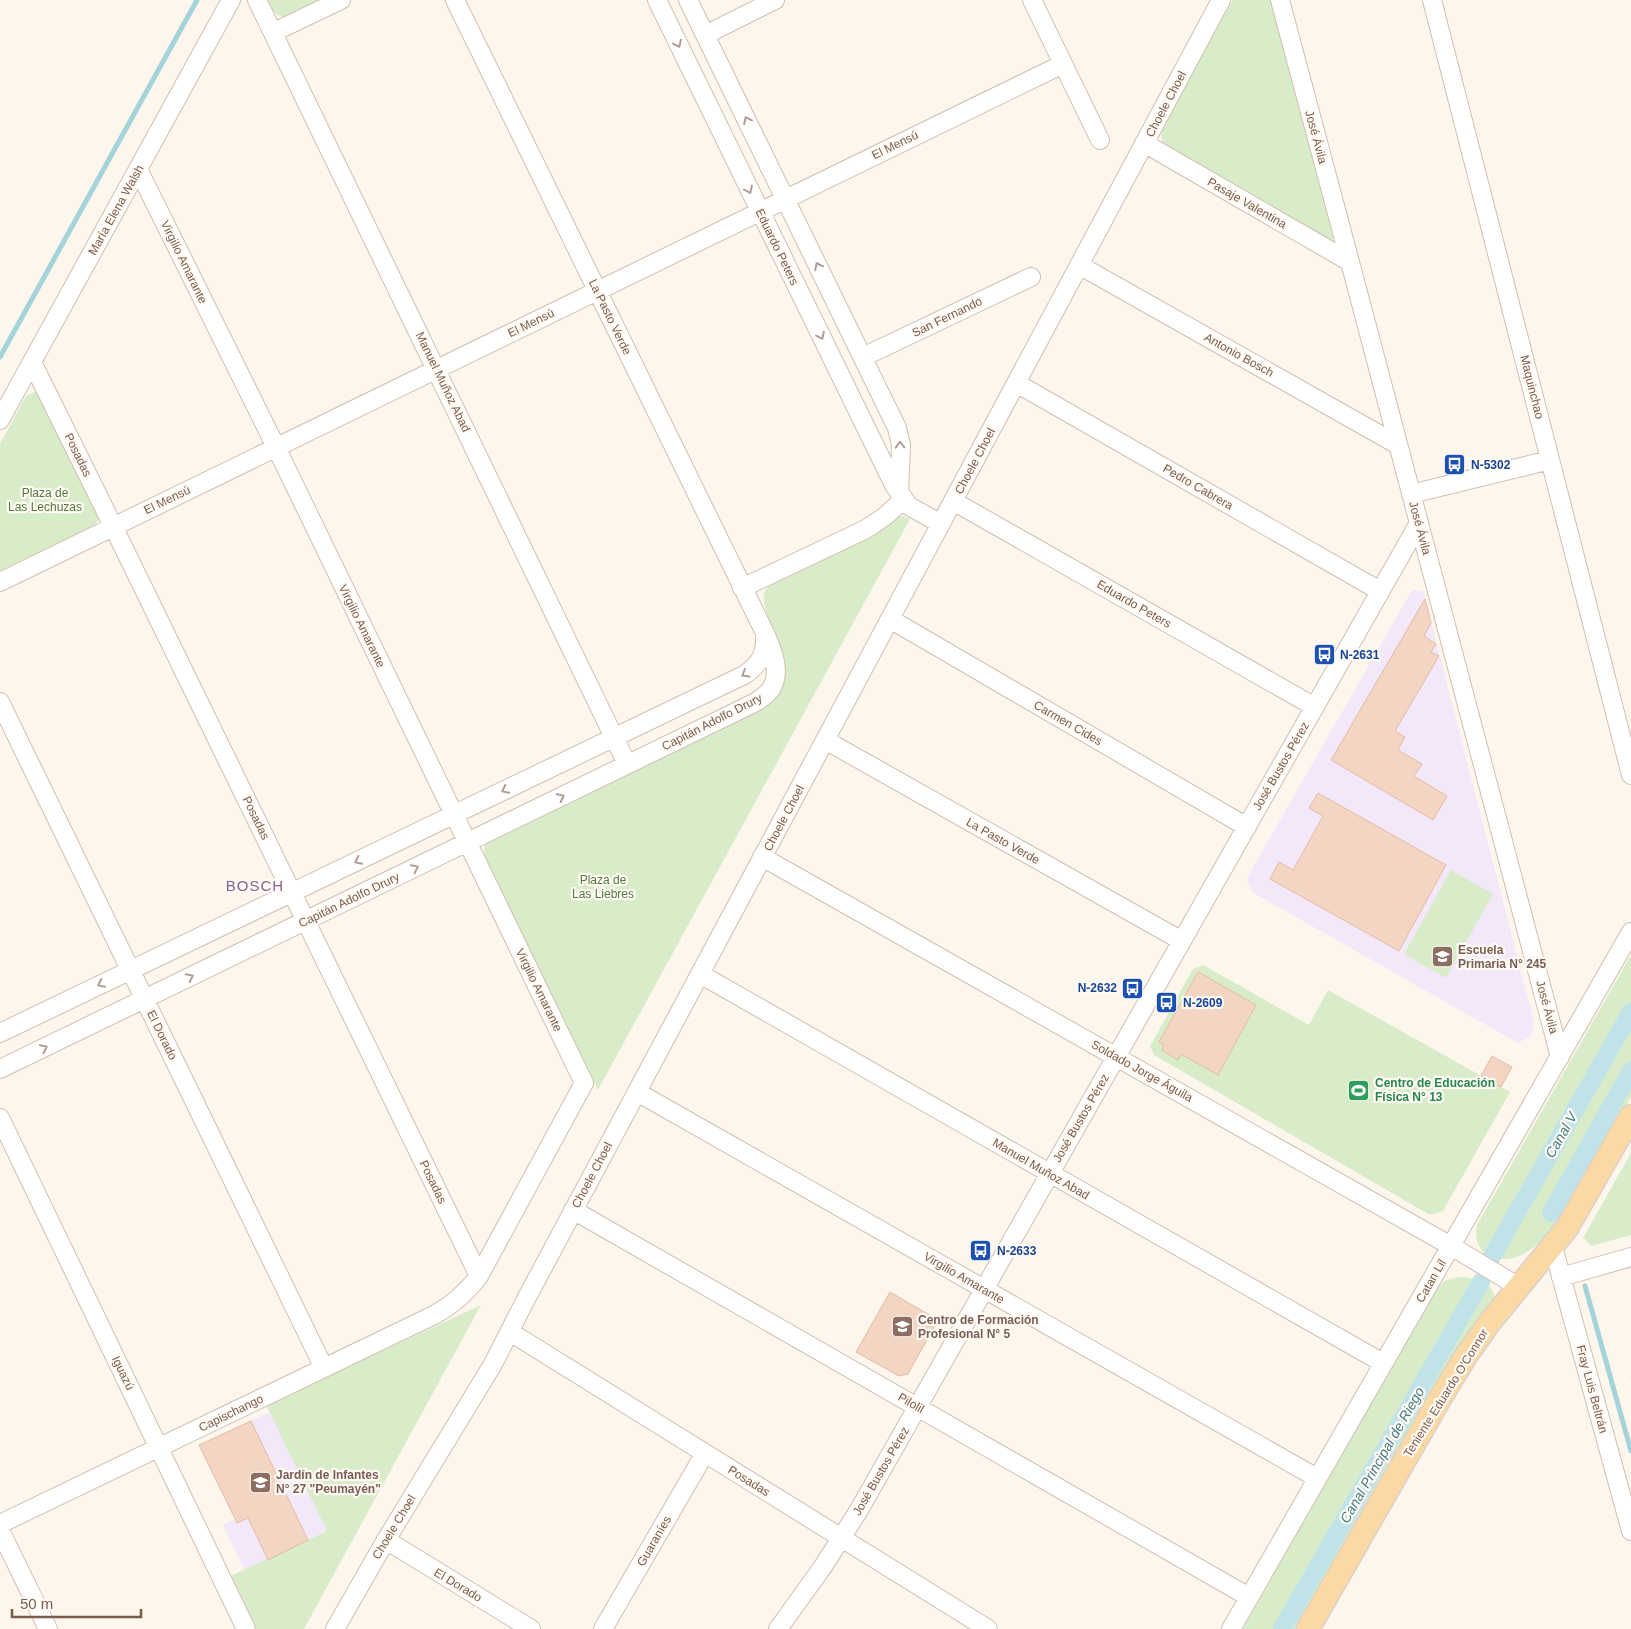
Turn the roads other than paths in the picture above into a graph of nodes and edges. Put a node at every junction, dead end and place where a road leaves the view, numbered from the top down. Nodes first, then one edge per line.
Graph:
1 (231, 0) edge
2 (257, 0) edge
3 (341, 0) edge
4 (455, 0) edge
5 (657, 0) edge
6 (688, 0) edge
7 (775, 0) edge
8 (1032, 0) edge
9 (1221, 0) edge
10 (1280, 0) edge
11 (1432, 0) edge
12 (274, 32) junction
13 (705, 34) junction
14 (1063, 64) junction
15 (1100, 140) dead end
16 (1144, 143) junction
17 (138, 169) junction
18 (786, 199) junction
19 (760, 211) junction
20 (1350, 262) junction
21 (1079, 265) junction
22 (1031, 277) dead end
23 (597, 291) junction
24 (863, 357) junction
25 (32, 362) junction
26 (436, 369) junction
27 (1016, 383) junction
28 (0, 420) edge
29 (1398, 445) junction
30 (276, 447) junction
31 (1550, 460) junction
32 (1411, 494) junction
33 (901, 496) junction
34 (953, 501) junction
35 (1419, 523) junction
36 (941, 524) junction
37 (113, 526) junction
38 (0, 582) edge
39 (742, 588) junction
40 (1380, 591) junction
41 (890, 619) junction
42 (765, 633) junction
43 (0, 702) edge
44 (1314, 707) junction
45 (614, 738) junction
46 (825, 740) junction
47 (627, 764) junction
48 (1631, 775) edge
49 (454, 814) junction
50 (1247, 827) junction
51 (468, 842) junction
52 (762, 857) junction
53 (292, 893) junction
54 (306, 921) junction
55 (1631, 932) edge
56 (1182, 941) junction
57 (130, 970) junction
58 (700, 974) junction
59 (144, 999) junction
60 (0, 1033) edge
61 (1560, 1056) junction
62 (1116, 1057) junction
63 (0, 1069) edge
64 (637, 1092) junction
65 (1631, 1116) edge
66 (0, 1118) edge
67 (1050, 1174) junction
68 (574, 1210) junction
69 (1451, 1246) junction
70 (1553, 1247) junction
71 (1631, 1257) edge
72 (478, 1276) junction
73 (1561, 1277) junction
74 (1519, 1287) junction
75 (984, 1289) junction
76 (510, 1332) junction
77 (1383, 1363) junction
78 (324, 1368) junction
79 (918, 1407) junction
80 (159, 1447) junction
81 (705, 1453) junction
82 (1317, 1478) junction
83 (0, 1524) edge
84 (0, 1530) edge
85 (1631, 1530) edge
86 (842, 1538) junction
87 (386, 1540) junction
88 (1249, 1597) junction
89 (48, 1629) edge
90 (246, 1629) edge
91 (335, 1629) edge
92 (531, 1629) edge
93 (603, 1629) edge
94 (778, 1629) edge
95 (988, 1629) edge
96 (1230, 1629) edge
97 (1308, 1629) edge

1 - 17 street, María Elena Walsh
2 - 12 street, Manuel Muñoz Abad
3 - 12 street
4 - 23 street, La Pasto Verde
5 -> 19 street, Eduardo Peters
6 - 13 street
7 - 13 street
8 - 14 street
9 - 16 street, Choele Choel
10 - 20 street, José Ávila
11 - 31 street, Maquinchao
12 - 26 street, Manuel Muñoz Abad
18 -> 13 street
14 - 15 street
14 - 18 street, El Mensú
16 - 20 street, Pasaje Valentina
16 - 21 street, Choele Choel
17 - 25 street, María Elena Walsh
17 - 30 street, Virgilio Amarante
18 - 19 street, El Mensú
24 -> 18 street
19 - 23 street, El Mensú
19 -> 33 street, Eduardo Peters
20 - 29 street, José Ávila
21 - 27 street, Choele Choel
21 - 29 street, Antonio Bosch
22 - 24 street, San Fernando
23 - 26 street, El Mensú
23 - 39 street, La Pasto Verde
33 -> 24 street
25 - 28 street, María Elena Walsh
25 - 37 street, Posadas
26 - 30 street, El Mensú
26 - 45 street, Manuel Muñoz Abad
27 - 34 street, Choele Choel
27 - 40 street, Pedro Cabrera
29 - 32 street, José Ávila
30 - 37 street, El Mensú
30 - 49 street, Virgilio Amarante
31 - 32 street
31 - 48 street, Maquinchao
32 - 35 street, José Ávila
33 - 36 street, Eduardo Peters
33 - 39 street
34 - 36 street, Choele Choel
34 - 44 street, Eduardo Peters
35 - 40 street, José Bustos Pérez
35 - 61 street, José Ávila
36 - 41 street, Choele Choel
37 - 38 street, El Mensú
37 - 53 street, Posadas
39 - 42 street, La Pasto Verde
40 - 44 street, José Bustos Pérez
41 - 46 street, Choele Choel
41 - 50 street, Carmen Cides
42 -> 45 street
42 - 47 street, Capitán Adolfo Drury
43 - 57 street, El Dorado
44 - 50 street, José Bustos Pérez
45 - 47 street, Manuel Muñoz Abad
45 -> 49 street
46 - 52 street, Choele Choel
46 - 56 street, La Pasto Verde
51 -> 47 street, Capitán Adolfo Drury
49 - 51 street, Virgilio Amarante
49 -> 53 street
50 - 56 street, José Bustos Pérez
54 -> 51 street, Capitán Adolfo Drury
51 - 72 street, Virgilio Amarante
52 - 58 street, Choele Choel
52 - 62 street, Soldado Jorge Águila
53 - 54 street, Posadas
53 - 57 street
59 -> 54 street, Capitán Adolfo Drury
54 - 72 street, Posadas
55 - 61 street, Catan Lil
56 - 62 street, José Bustos Pérez
57 - 59 street, El Dorado
57 -> 60 street
58 - 64 street, Choele Choel
58 - 67 street, Manuel Muñoz Abad
63 -> 59 street, Capitán Adolfo Drury
59 - 78 street, El Dorado
61 - 69 street, Catan Lil
62 - 67 street, José Bustos Pérez
62 - 69 street, Soldado Jorge Águila
64 - 68 street, Choele Choel
64 - 75 street, Virgilio Amarante
65 - 70 main road, Teniente Eduardo O'Connor
66 - 80 street, Iguazú
67 - 75 street, José Bustos Pérez
67 - 77 street, Manuel Muñoz Abad
68 - 76 street, Choele Choel
68 - 79 street, Pilolil
69 - 74 street, Soldado Jorge Águila
69 - 77 street, Catan Lil
70 - 73 street, Fray Luis Beltrán
70 - 74 main road, Teniente Eduardo O'Connor
71 - 73 street
72 - 78 street, Capischango
73 - 85 street, Fray Luis Beltrán
74 - 97 main road, Teniente Eduardo O'Connor
75 - 79 street, José Bustos Pérez
75 - 82 street, Virgilio Amarante
76 - 81 street, Posadas
76 - 87 street, Choele Choel
77 - 82 street, Catan Lil
78 - 80 street, Capischango
79 - 86 street, José Bustos Pérez
79 - 88 street, Pilolil
80 - 83 street, Capischango
80 - 90 street, Iguazú
81 - 86 street, Posadas
81 - 93 street, Guaraníes
82 - 88 street, Catan Lil
84 - 89 street
86 - 94 street, José Bustos Pérez
86 - 95 street, Posadas
87 - 91 street, Choele Choel
87 - 92 street, El Dorado
88 - 96 street, Catan Lil

